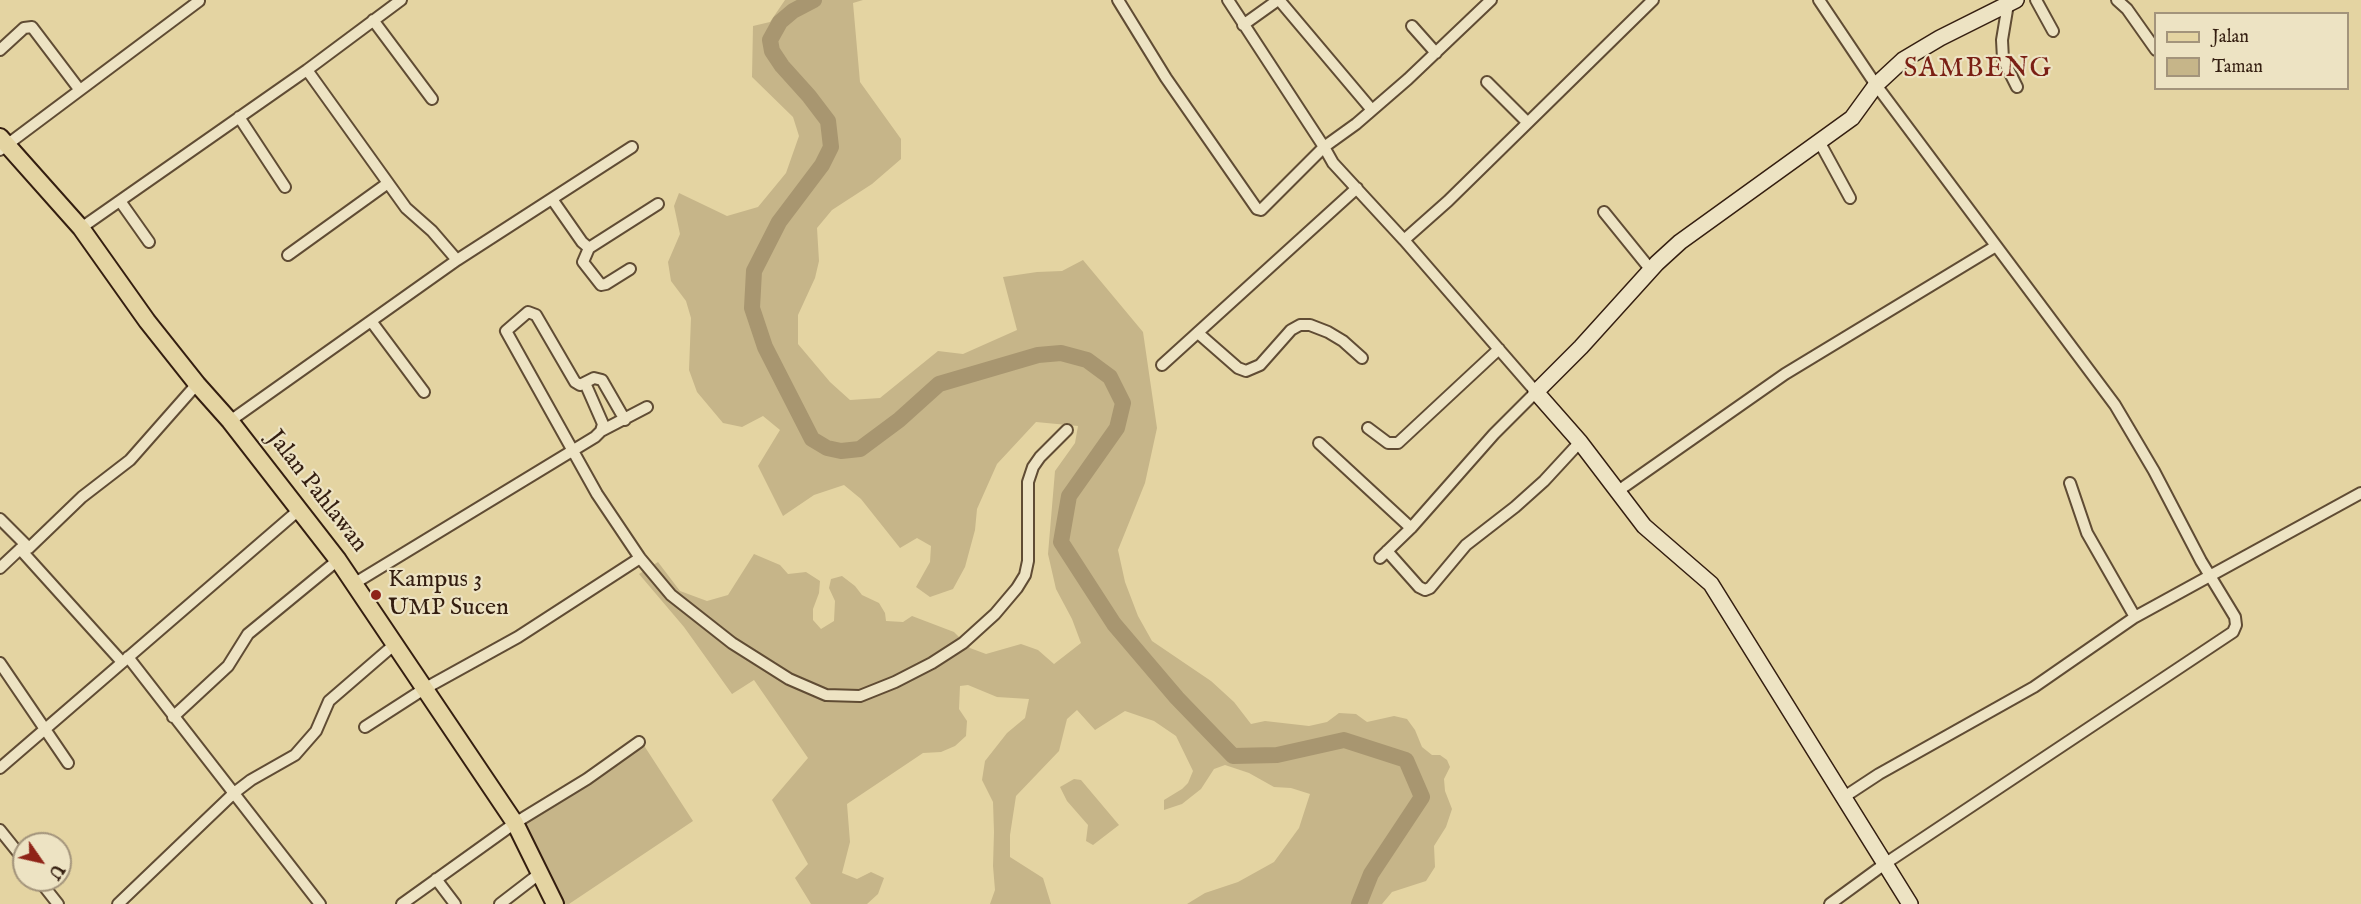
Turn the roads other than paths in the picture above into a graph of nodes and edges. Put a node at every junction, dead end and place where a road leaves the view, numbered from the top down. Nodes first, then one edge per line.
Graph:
1 (402, 0) edge
2 (1118, 0) edge
3 (1227, 0) edge
4 (1491, 0) edge
5 (1653, 0) edge
6 (1818, 0) edge
7 (2036, 0) edge
8 (2117, 0) edge
9 (199, 1) edge
10 (2012, 2) edge
11 (373, 20) junction
12 (1244, 25) junction
13 (1412, 26) dead end
14 (2053, 31) dead end
15 (2154, 47) edge
16 (0, 50) edge
17 (1436, 53) junction
18 (307, 70) junction
19 (1487, 82) dead end
20 (1876, 85) junction
21 (2017, 87) dead end
22 (79, 89) junction
23 (432, 99) dead end
24 (1372, 110) junction
25 (239, 117) junction
26 (1527, 122) junction
27 (1820, 143) junction
28 (2, 144) edge
29 (632, 147) dead end
30 (1324, 147) junction
31 (388, 183) junction
32 (285, 187) dead end
33 (1357, 189) junction
34 (1850, 198) dead end
35 (552, 199) junction
36 (120, 201) junction
37 (658, 204) dead end
38 (1604, 212) dead end
39 (81, 228) junction
40 (1404, 240) junction
41 (149, 242) dead end
42 (1996, 246) junction
43 (589, 248) junction
44 (288, 255) dead end
45 (457, 260) junction
46 (630, 269) dead end
47 (1651, 270) junction
48 (371, 321) junction
49 (1198, 333) junction
50 (1499, 349) junction
51 (1362, 358) dead end
52 (1161, 365) dead end
53 (585, 383) junction
54 (198, 384) junction
55 (1536, 392) junction
56 (424, 393) dead end
57 (647, 407) dead end
58 (625, 420) junction
59 (231, 421) junction
60 (1368, 428) dead end
61 (601, 430) junction
62 (1067, 430) dead end
63 (1580, 442) junction
64 (1319, 443) dead end
65 (573, 452) junction
66 (2070, 483) dead end
67 (1618, 491) junction
68 (2361, 493) edge
69 (300, 509) junction
70 (0, 519) edge
71 (1410, 528) junction
72 (24, 549) junction
73 (640, 558) junction
74 (338, 560) junction
75 (0, 568) edge
76 (2209, 575) junction
77 (355, 583) junction
78 (2135, 617) junction
79 (395, 644) junction
80 (125, 660) junction
81 (0, 663) edge
82 (424, 689) junction
83 (173, 717) junction
84 (365, 727) dead end
85 (44, 729) junction
86 (639, 741) dead end
87 (68, 763) dead end
88 (0, 768) edge
89 (234, 793) junction
90 (1844, 797) junction
91 (515, 823) junction
92 (0, 830) edge
93 (12, 845) edge
94 (1886, 863) junction
95 (539, 874) junction
96 (436, 879) junction
97 (48, 892) edge
98 (58, 904) edge
99 (118, 904) edge
100 (320, 904) edge
101 (402, 904) edge
102 (455, 904) edge
103 (500, 904) edge
104 (555, 904) edge
105 (1830, 904) edge
106 (1910, 904) edge

1 - 11 street
2 - 30 street
3 - 12 street
4 - 17 street
5 - 26 street
6 - 20 street
7 - 14 street
8 - 15 street
9 - 22 street
10 - 20 street
10 - 21 street
11 - 18 street
11 - 23 street
12 - 24 street
12 - 30 street
13 - 17 street
16 - 22 street
17 - 24 street
18 - 25 street
18 - 31 street
19 - 26 street
20 - 27 street
20 - 42 street
22 - 28 street
24 - 30 street
25 - 32 street
25 - 36 street
26 - 40 street
27 - 34 street
27 - 47 street
28 - 39 main road, Jalan Pahlawan
29 - 35 street
30 - 33 street
31 - 44 street
31 - 45 street
33 - 40 street
33 - 49 street
35 - 43 street
35 - 45 street
36 - 39 street
36 - 41 street
37 - 43 street
38 - 47 street
39 - 54 main road, Jalan Pahlawan
40 - 50 street
42 - 67 street
42 - 76 street
43 - 46 street
45 - 48 street
47 - 55 street
48 - 56 street
48 - 59 street
49 - 51 street
49 - 52 street
50 - 55 street
50 - 60 street
53 - 58 street
53 - 61 street
53 - 65 street
54 - 59 main road, Jalan Pahlawan
54 - 72 street
55 - 63 street
55 - 71 street
57 - 58 street
58 - 61 street
59 - 69 main road, Jalan Pahlawan
61 - 65 street
62 - 73 street
63 - 67 street
63 - 71 street
64 - 71 street
65 - 73 street
65 - 77 street
66 - 78 street
67 - 90 street
68 - 76 street
69 - 74 main road, Jalan Pahlawan
69 - 80 street
70 - 72 street
72 - 75 street
72 - 80 street
73 - 82 street
74 - 77 main road, Jalan Pahlawan
74 - 83 street
76 - 78 street
76 - 94 street
77 - 79 main road, Jalan Pahlawan
78 - 90 street
79 - 82 main road, Jalan Pahlawan
79 - 89 street
80 - 83 street
80 - 85 street
81 - 85 street
82 - 84 street
82 - 91 main road, Jalan Pahlawan
83 - 89 street
85 - 87 street
85 - 88 street
86 - 91 street
89 - 99 street
89 - 100 street
90 - 94 street
91 - 95 main road, Jalan Pahlawan
91 - 96 street
92 - 93 street
94 - 105 street
94 - 106 street
95 - 103 street
95 - 104 main road, Jalan Pahlawan
96 - 101 street
96 - 102 street
97 - 98 street

